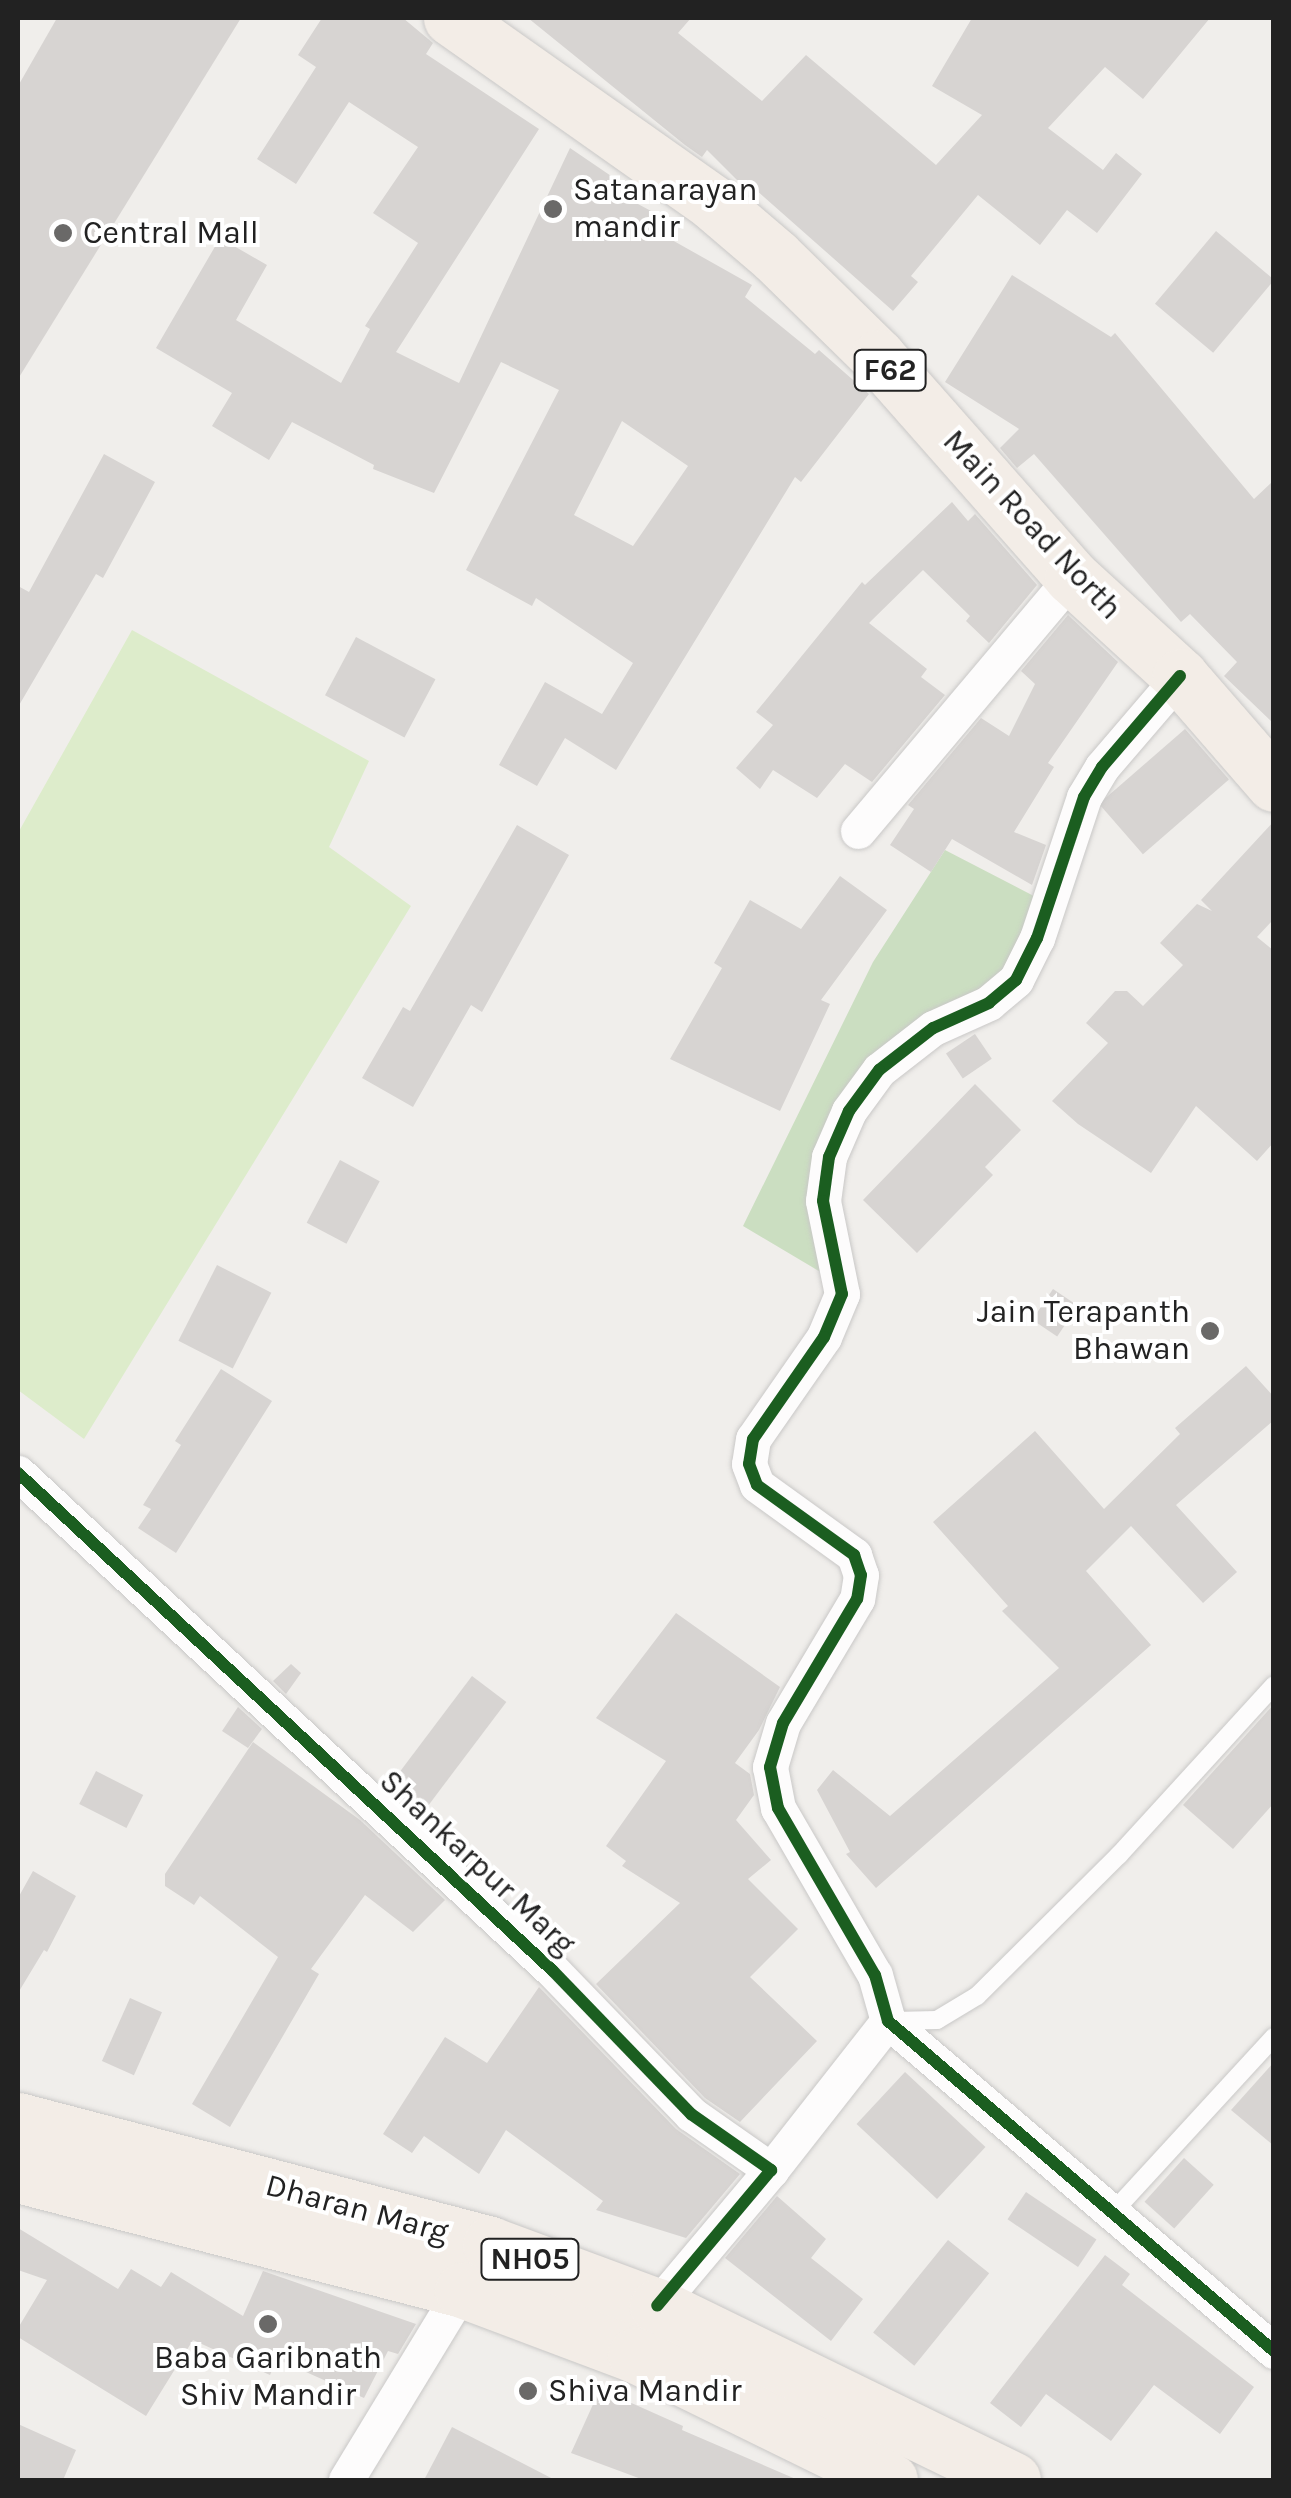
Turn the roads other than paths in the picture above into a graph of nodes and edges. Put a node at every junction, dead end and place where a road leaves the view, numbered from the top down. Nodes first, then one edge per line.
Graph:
1 (452, 18) edge
2 (1072, 577) junction
3 (1180, 676) junction
4 (1273, 781) edge
5 (858, 830) dead end
6 (18, 1473) edge
7 (1274, 1685) edge
8 (888, 2021) junction
9 (1274, 2037) edge
10 (18, 2120) edge
11 (771, 2170) junction
12 (18, 2175) edge
13 (1113, 2212) junction
14 (490, 2244) junction
15 (462, 2290) junction
16 (658, 2306) junction
17 (1274, 2351) edge
18 (346, 2480) edge
19 (890, 2480) edge
20 (1013, 2480) edge

1 - 2 main road, Main Road North / F62
2 - 3 main road, Main Road North / F62
2 - 5 street
3 - 4 main road, Main Road North / F62
3 - 8 street
6 - 11 street, Shankarpur Marg
7 - 8 lane
8 - 11 street
8 - 13 street
9 - 13 lane
10 - 14 main road, Dharan Marg / NH05
11 - 16 street
12 - 15 main road, Dharan Marg / NH05
13 - 17 street
14 - 15 street
14 - 16 main road, Dharan Marg / NH05
15 - 18 street
15 - 19 main road, Dharan Marg / NH05
16 - 20 main road, Dharan Marg / NH05

